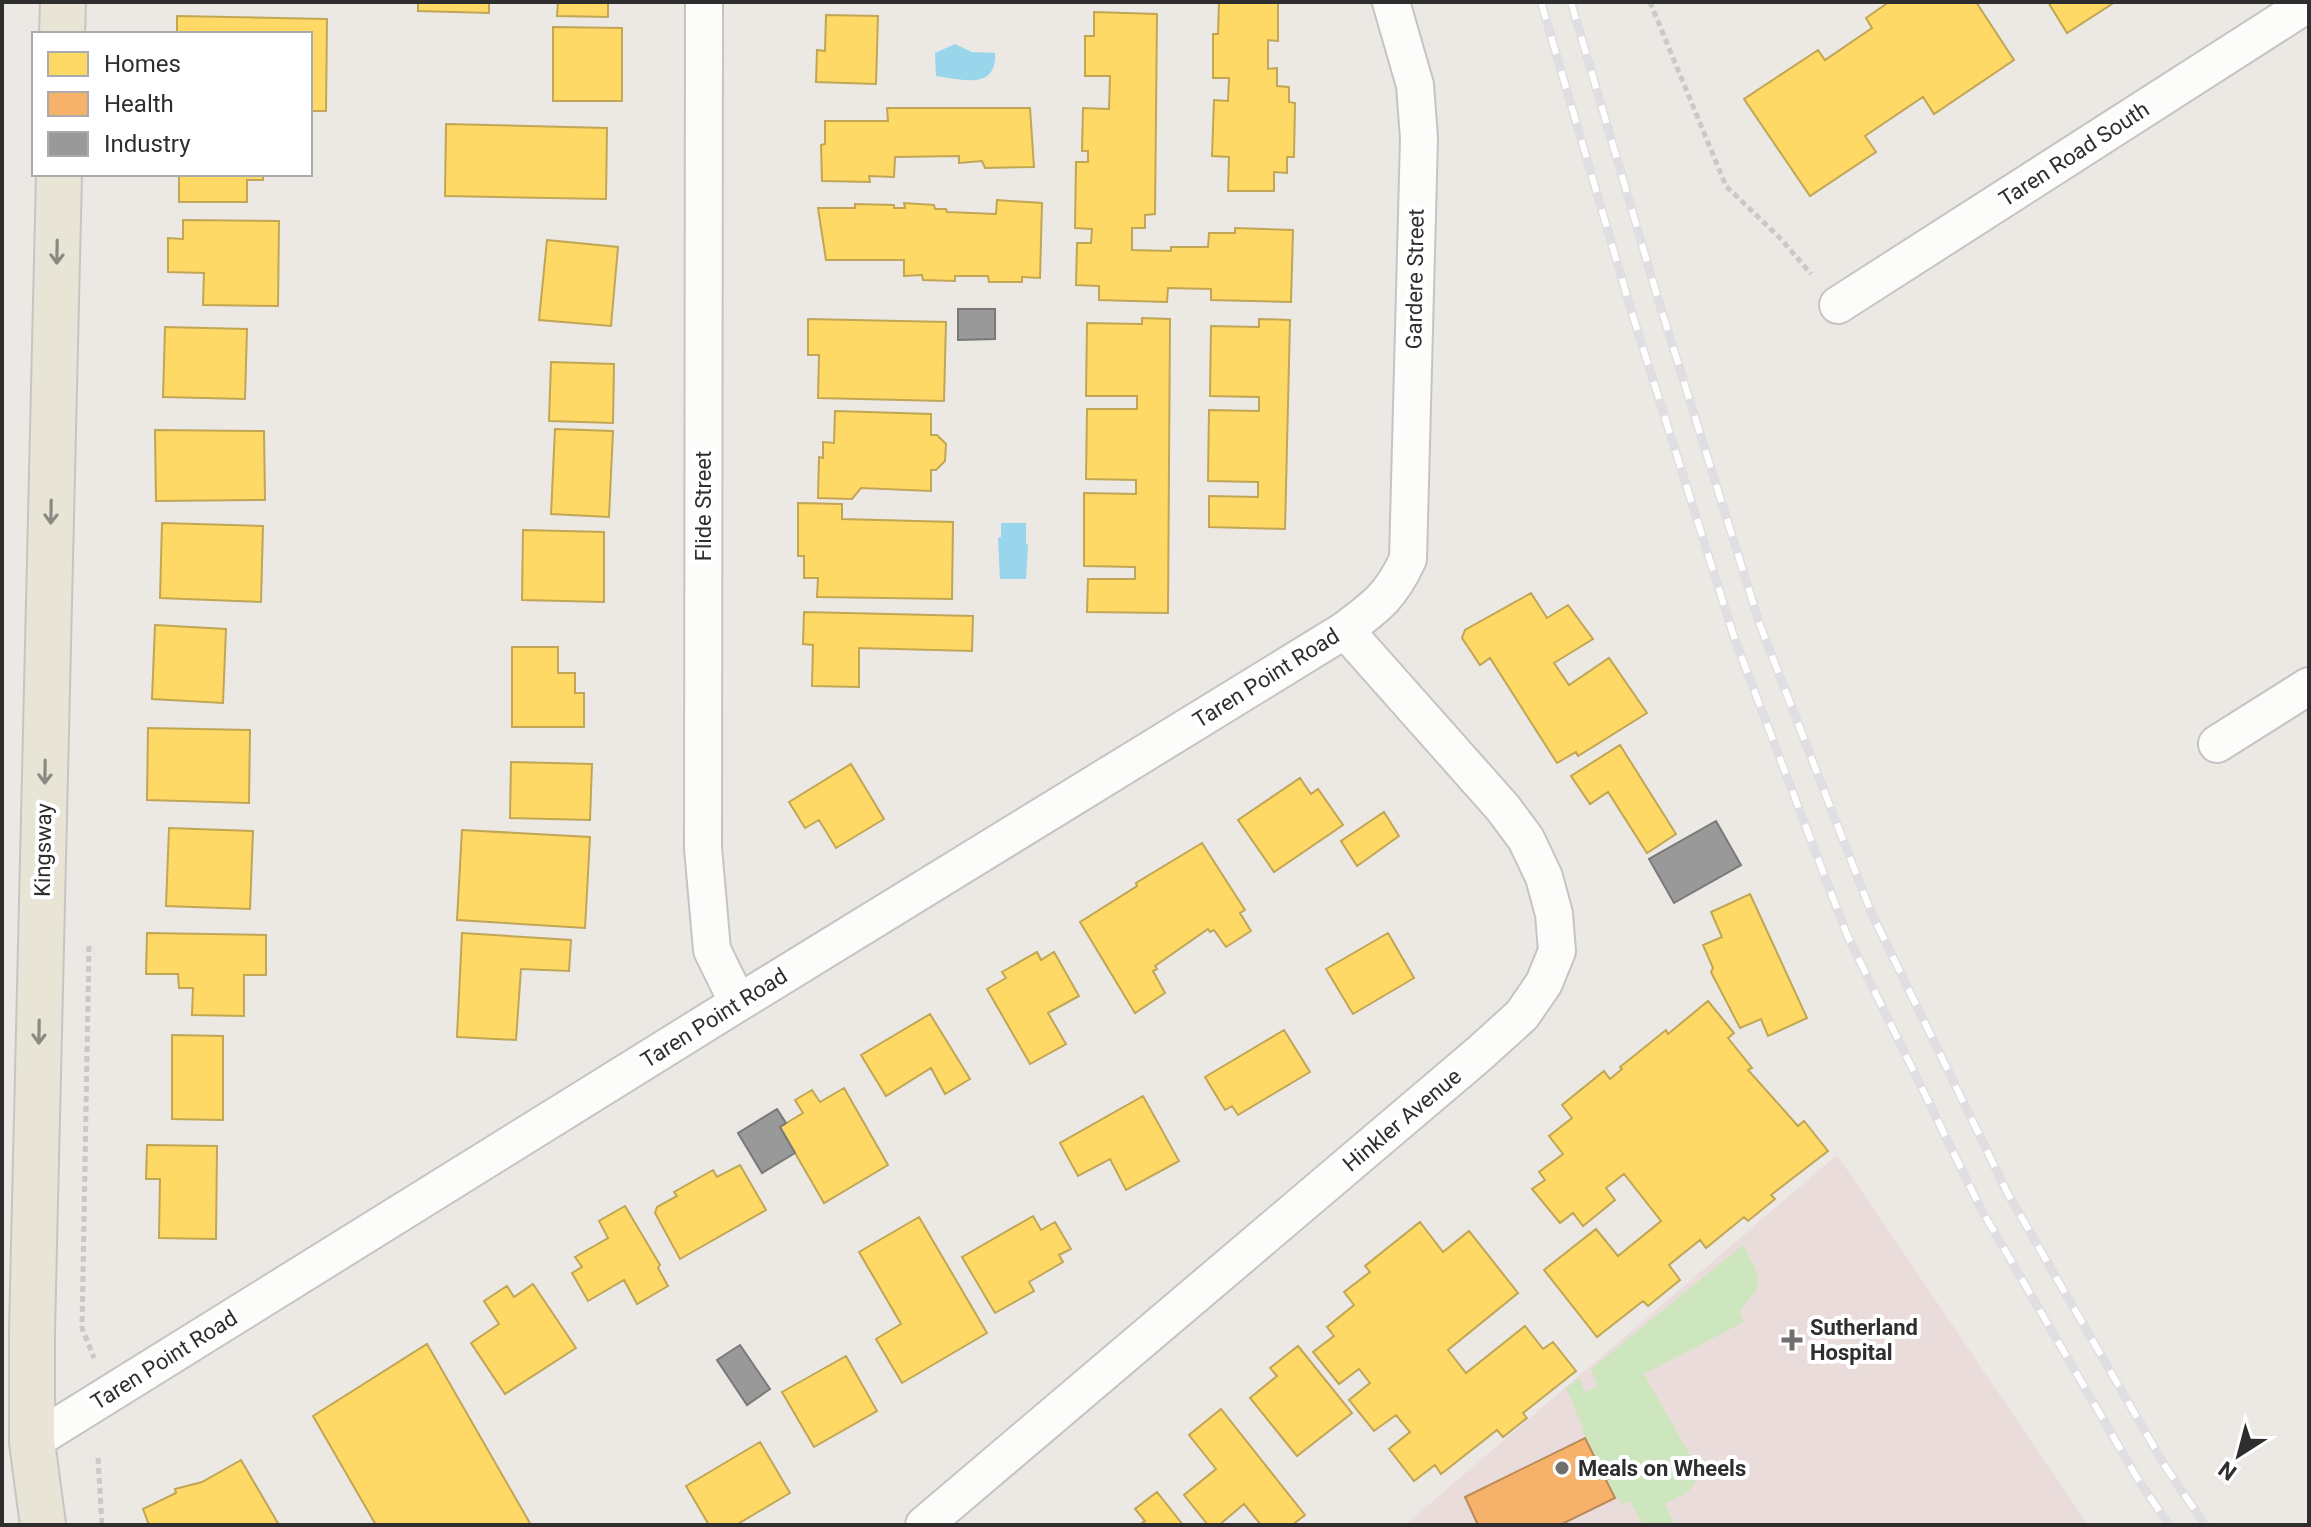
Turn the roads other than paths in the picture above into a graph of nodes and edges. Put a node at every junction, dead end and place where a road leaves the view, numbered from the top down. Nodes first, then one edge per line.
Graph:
1 (63, 2) edge
2 (704, 2) edge
3 (1391, 2) edge
4 (2309, 3) edge
5 (62, 32) edge
6 (59, 176) edge
7 (1838, 305) road end
8 (1408, 559) joint
9 (1345, 630) junction
10 (2309, 686) edge
11 (2217, 744) dead end
12 (738, 1003) junction
13 (17, 1450) edge
14 (43, 1525) edge
15 (924, 1525) edge

1 - 5 main road
2 - 12 street, Flide Street
3 - 8 street, Gardere Street
4 - 7 street, Taren Road South
6 -> 13 main road, Kingsway
8 - 9 street, Taren Point Road
9 - 12 street, Taren Point Road
9 - 15 street, Hinkler Avenue
10 - 11 street
12 - 13 street, Taren Point Road
13 - 14 main road, Kingsway

